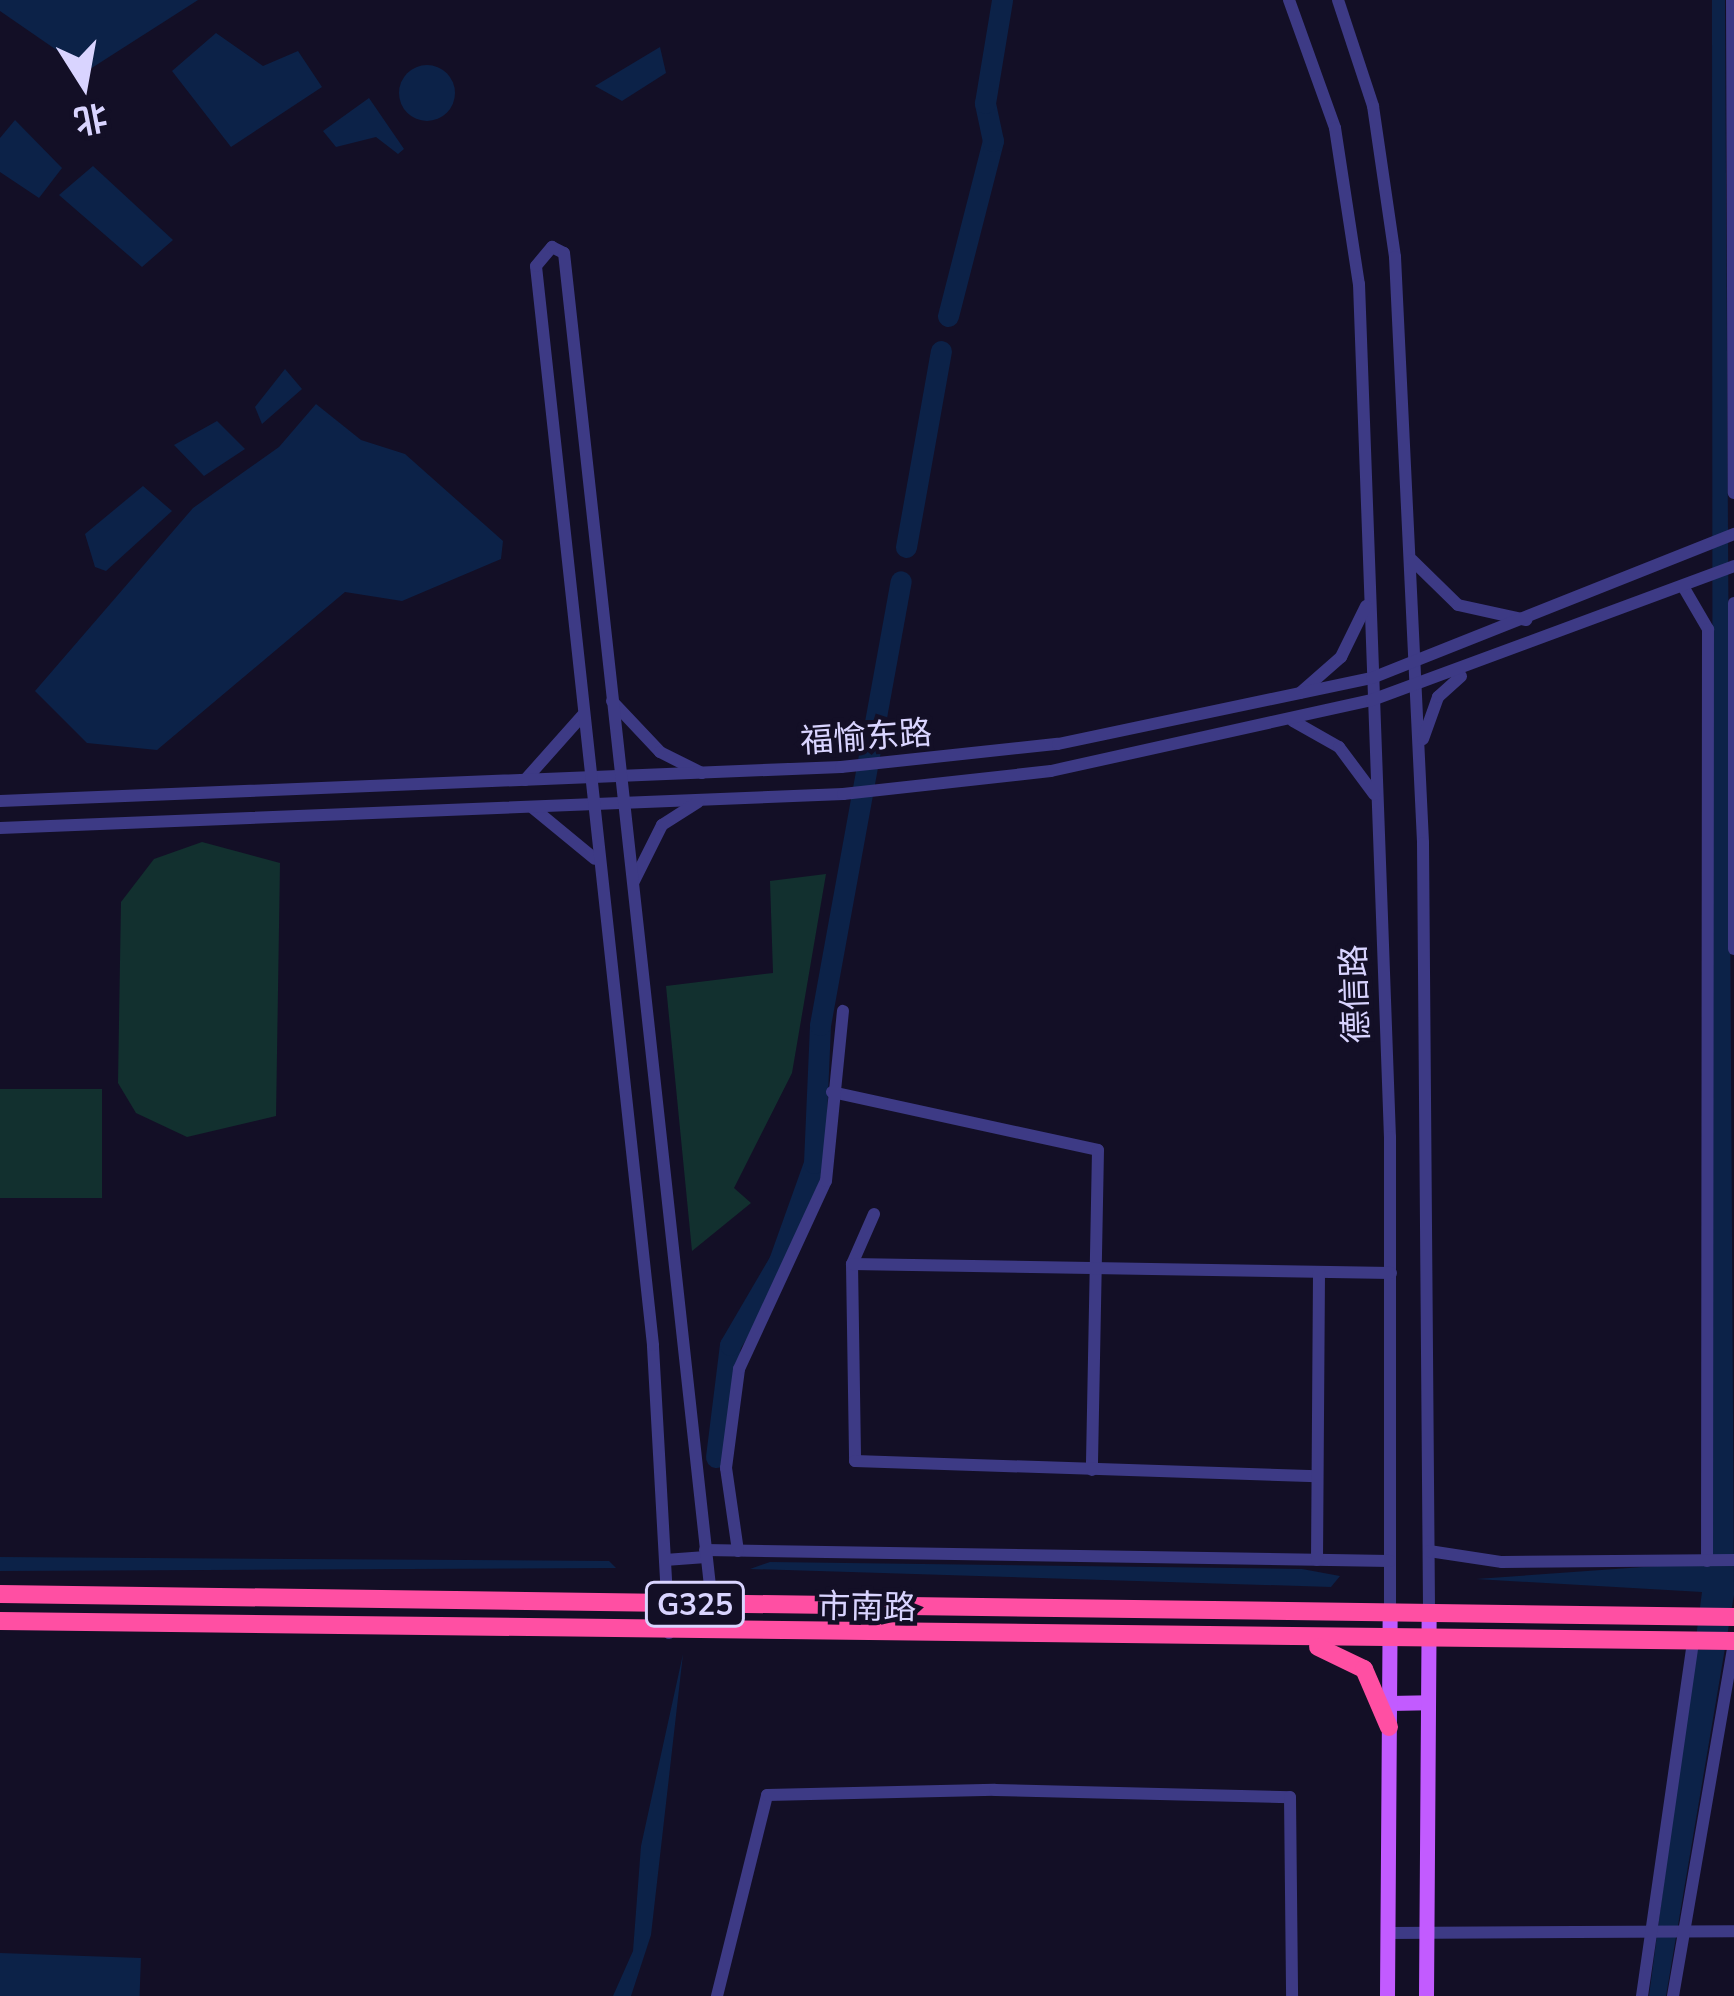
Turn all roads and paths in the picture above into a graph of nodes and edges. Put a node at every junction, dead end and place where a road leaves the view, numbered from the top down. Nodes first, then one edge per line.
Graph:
1 (1289, 0) edge
2 (1338, 0) edge
3 (1732, 0) edge
4 (1733, 388) edge
5 (1734, 493) edge
6 (1732, 535) edge
7 (1411, 559) junction
8 (1734, 567) edge
9 (1684, 588) junction
10 (1369, 599) junction
11 (1734, 603) edge
12 (1533, 620) junction
13 (1416, 664) junction
14 (1472, 669) junction
15 (1372, 678) junction
16 (1417, 687) junction
17 (1296, 697) junction
18 (611, 700) junction
19 (1372, 700) junction
20 (583, 714) junction
21 (1292, 721) junction
22 (1420, 758) junction
23 (703, 773) junction
24 (720, 773) junction
25 (620, 777) junction
26 (590, 780) junction
27 (522, 782) junction
28 (1377, 798) junction
29 (722, 799) junction
30 (701, 800) junction
31 (0, 801) edge
32 (622, 803) junction
33 (592, 805) junction
34 (532, 807) junction
35 (0, 828) edge
36 (600, 871) junction
37 (631, 887) junction
38 (1734, 949) edge
39 (843, 1011) dead end
40 (832, 1092) junction
41 (874, 1214) dead end
42 (852, 1264) junction
43 (1097, 1268) junction
44 (1319, 1272) junction
45 (1391, 1273) junction
46 (1092, 1470) junction
47 (1317, 1476) junction
48 (738, 1550) junction
49 (1429, 1550) junction
50 (705, 1553) junction
51 (665, 1560) junction
52 (1317, 1560) junction
53 (1732, 1560) edge
54 (1390, 1561) junction
55 (1710, 1561) junction
56 (0, 1594) edge
57 (624, 1604) junction
58 (667, 1604) junction
59 (712, 1604) junction
60 (755, 1605) junction
61 (1390, 1613) junction
62 (1429, 1613) junction
63 (1732, 1617) edge
64 (0, 1622) edge
65 (625, 1631) junction
66 (668, 1633) junction
67 (716, 1633) junction
68 (755, 1634) junction
69 (1296, 1641) junction
70 (1389, 1641) junction
71 (1429, 1641) junction
72 (1695, 1641) junction
73 (1732, 1642) edge
74 (1389, 1702) junction
75 (1428, 1702) junction
76 (1389, 1727) junction
77 (1654, 1930) junction
78 (1681, 1930) junction
79 (1734, 1930) edge
80 (1426, 1932) junction
81 (1387, 1933) junction
82 (717, 1996) edge
83 (1292, 1996) edge
84 (1387, 1996) edge
85 (1426, 1996) edge
86 (1642, 1996) edge
87 (1673, 1996) edge

1 - 10 street, 德信路
2 - 7 street
3 - 4 street
4 - 5 street
6 - 12 street, 福愉东路
7 - 12 street
7 - 13 street
8 - 9 street, 福愉东路
9 - 14 street, 福愉东路
9 - 55 street
10 - 15 street, 德信路
10 - 17 street
11 - 38 street
12 - 13 street, 福愉东路
13 - 15 street, 福愉东路
13 - 16 street
14 - 16 street, 福愉东路
14 - 22 street
15 - 17 street, 福愉东路
15 - 19 street, 德信路
16 - 19 street, 福愉东路
16 - 22 street
17 - 24 street, 福愉东路
18 - 20 street
18 - 23 street
18 - 25 street
19 - 21 street, 福愉东路
19 - 28 street, 德信路
20 - 26 street
20 - 27 street
21 - 28 street
21 - 29 street, 福愉东路
22 - 49 street
23 - 24 street, 福愉东路
23 - 25 street, 福愉东路
24 - 29 street
25 - 26 street, 福愉东路
25 - 32 street
26 - 27 street, 福愉东路
26 - 33 street
27 - 31 street, 福愉东路
28 - 45 street, 德信路
29 - 30 street, 福愉东路
30 - 32 street, 福愉东路
30 - 37 street
32 - 33 street, 福愉东路
32 - 37 street
33 - 34 street, 福愉东路
33 - 36 street
34 - 35 street, 福愉东路
34 - 36 street
36 - 51 street
37 - 50 street
39 - 40 street
40 - 43 street
40 - 48 street
41 - 42 street
42 - 43 street
42 - 46 street
43 - 44 street
43 - 46 street
44 - 45 street
44 - 47 street
45 - 54 street, 德信路
46 - 47 street
47 - 52 street
48 - 50 street
48 - 52 street
49 - 55 street
49 - 62 street
50 - 51 street
50 - 59 street
51 - 58 street
52 - 54 street
53 - 55 street
54 - 61 street, 德信路
56 - 57 highway, 市南路 / G325
57 - 58 highway, 市南路 / G325
57 - 65 highway
58 - 59 highway, 市南路 / G325
58 - 66 street
59 - 60 highway, 市南路 / G325
59 - 67 street
60 - 61 highway, 市南路 / G325
60 - 68 highway
61 - 62 highway, 市南路 / G325
61 - 70 main road, 德信路
62 - 63 highway, 市南路 / G325
62 - 71 main road
64 - 65 highway, 市南路 / G325
65 - 66 highway, 市南路 / G325
66 - 67 highway, 市南路 / G325
67 - 68 highway, 市南路 / G325
68 - 69 highway, 市南路 / G325
69 - 70 highway, 市南路 / G325
69 - 76 highway
70 - 71 highway, 市南路 / G325
70 - 74 main road, 德信路
71 - 72 highway, 市南路 / G325
71 - 75 main road
72 - 73 highway, 市南路 / G325
72 - 77 street
73 - 78 street
74 - 75 main road
74 - 76 main road, 德信路
75 - 80 main road
76 - 81 main road, 德信路
77 - 78 street
77 - 80 street
77 - 86 street
78 - 79 street
78 - 87 street
80 - 81 street
80 - 85 main road
81 - 84 main road, 德信路
82 - 83 street

